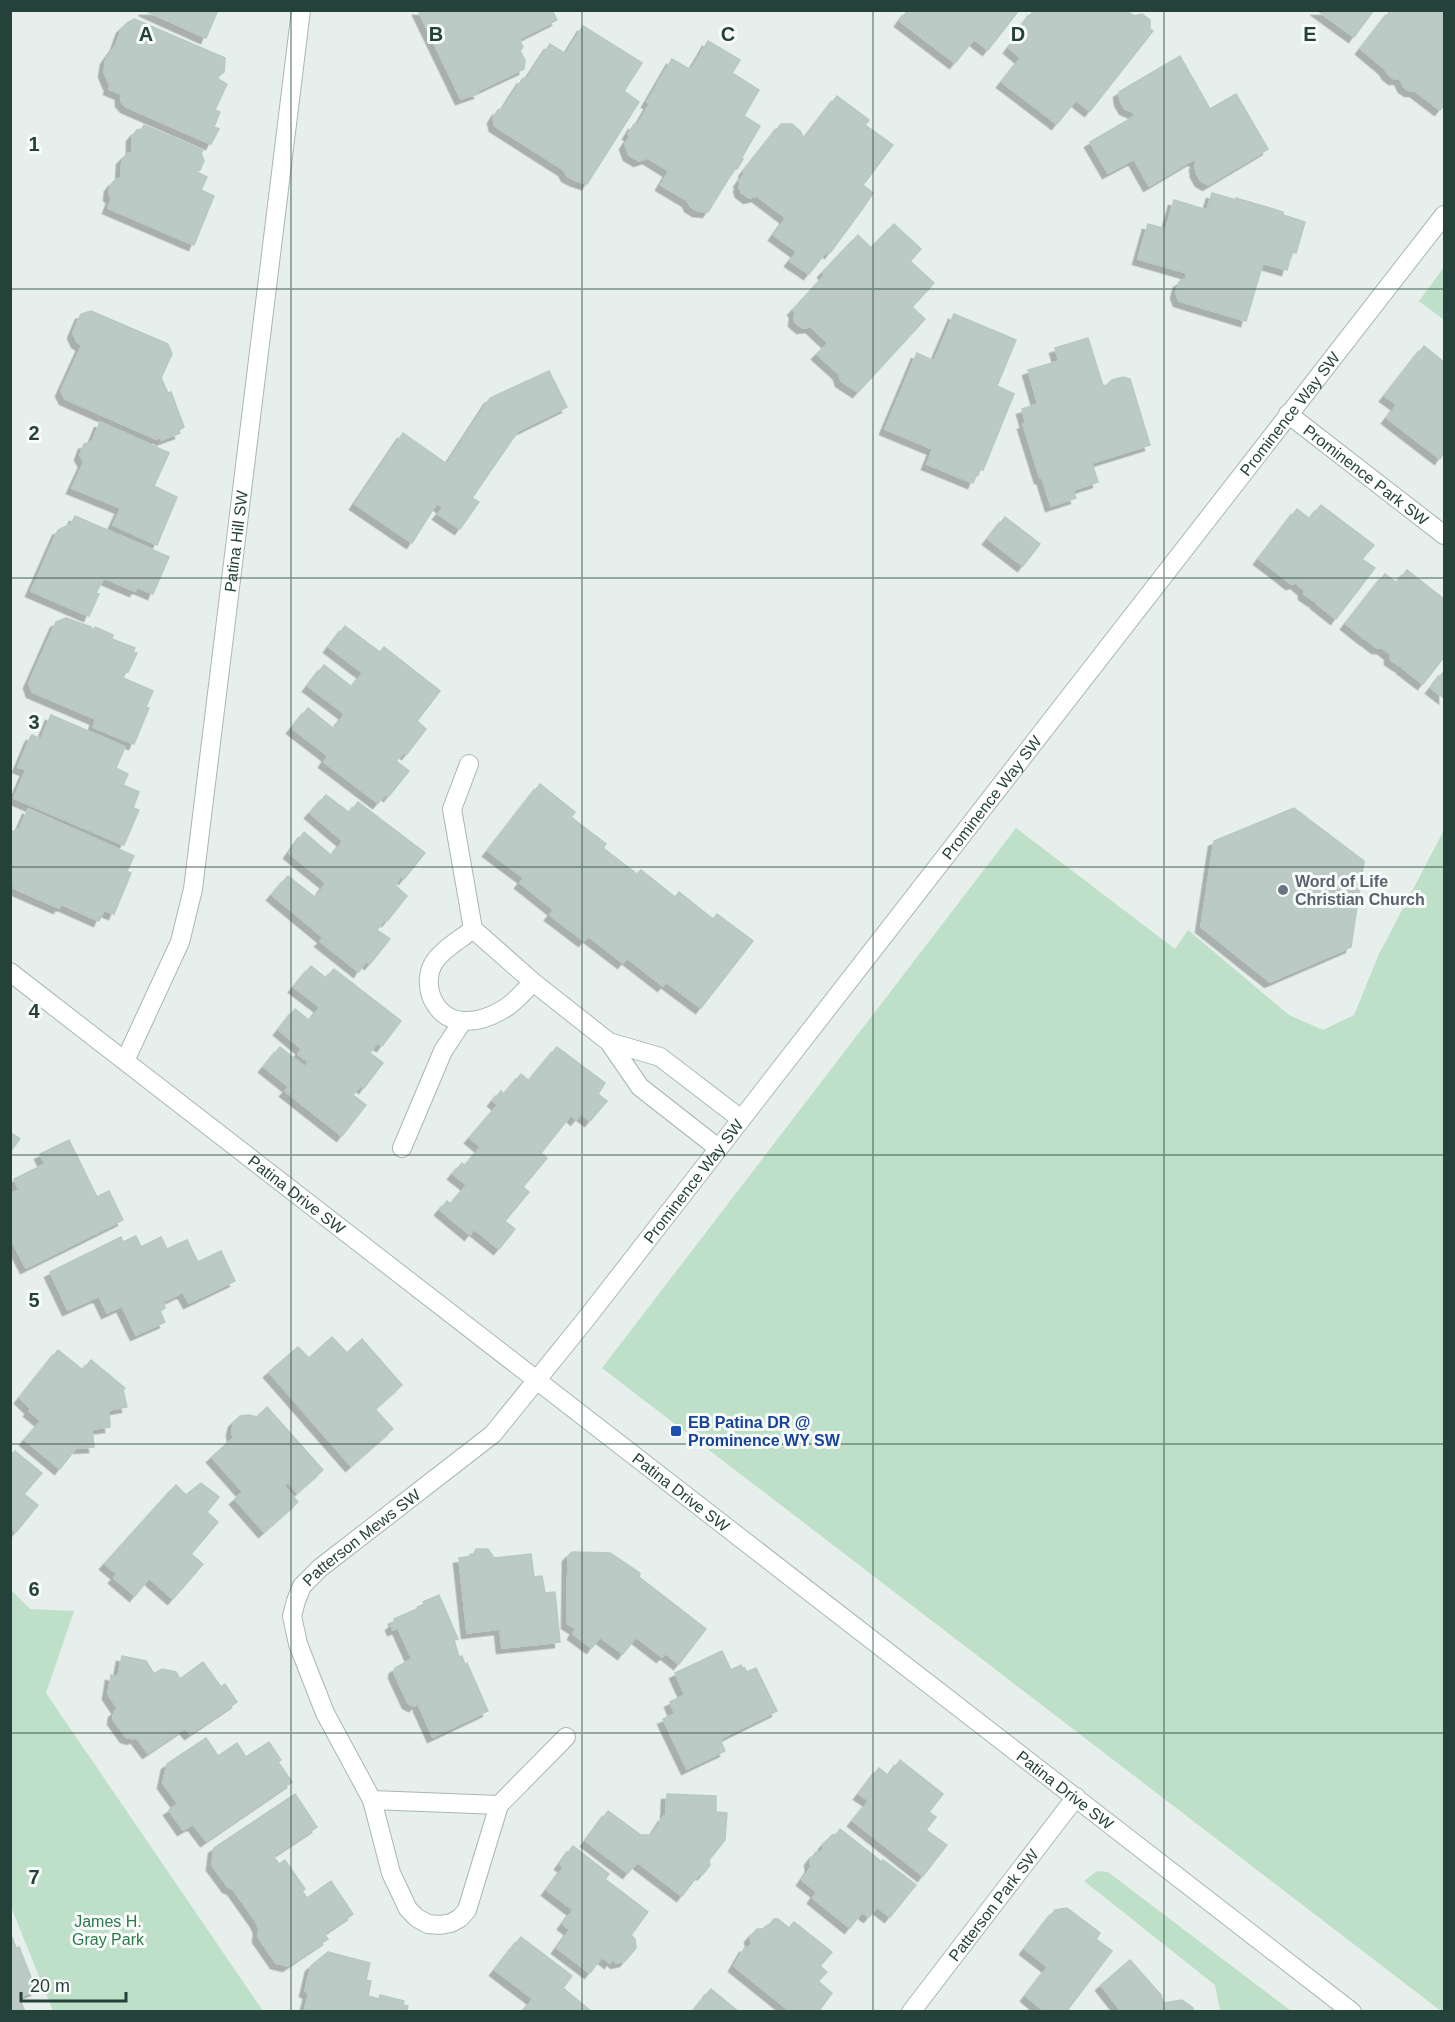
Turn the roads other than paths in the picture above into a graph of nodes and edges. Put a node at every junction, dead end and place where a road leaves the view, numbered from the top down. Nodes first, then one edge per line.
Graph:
1 (301, 10) edge
2 (1444, 215) edge
3 (1288, 414) junction
4 (1444, 535) edge
5 (468, 764) dead end
6 (473, 929) junction
7 (10, 972) edge
8 (533, 982) junction
9 (462, 1022) junction
10 (609, 1042) junction
11 (125, 1061) junction
12 (741, 1119) junction
13 (402, 1148) dead end
14 (718, 1148) junction
15 (538, 1380) junction
16 (566, 1737) dead end
17 (1076, 1797) junction
18 (372, 1800) junction
19 (499, 1805) junction
20 (911, 2012) edge
21 (1352, 2012) edge

1 - 11 street, Patina Hill SW
2 - 3 street, Prominence Way SW
3 - 4 street, Prominence Park SW
3 - 12 street, Prominence Way SW
5 - 6 street
6 - 8 street
6 - 9 street
7 - 11 street, Patina Drive SW
8 - 9 street
8 - 10 street
9 - 13 street
10 - 12 street
10 - 14 street
11 - 15 street, Patina Drive SW
12 - 14 street, Prominence Way SW
14 - 15 street, Prominence Way SW
15 - 17 street, Patina Drive SW
15 - 18 street, Patterson Mews SW
16 - 19 street, Patterson Mews SW
17 - 20 street, Patterson Park SW
17 - 21 street, Patina Drive SW
18 - 19 street
18 - 19 street, Patterson Mews SW

